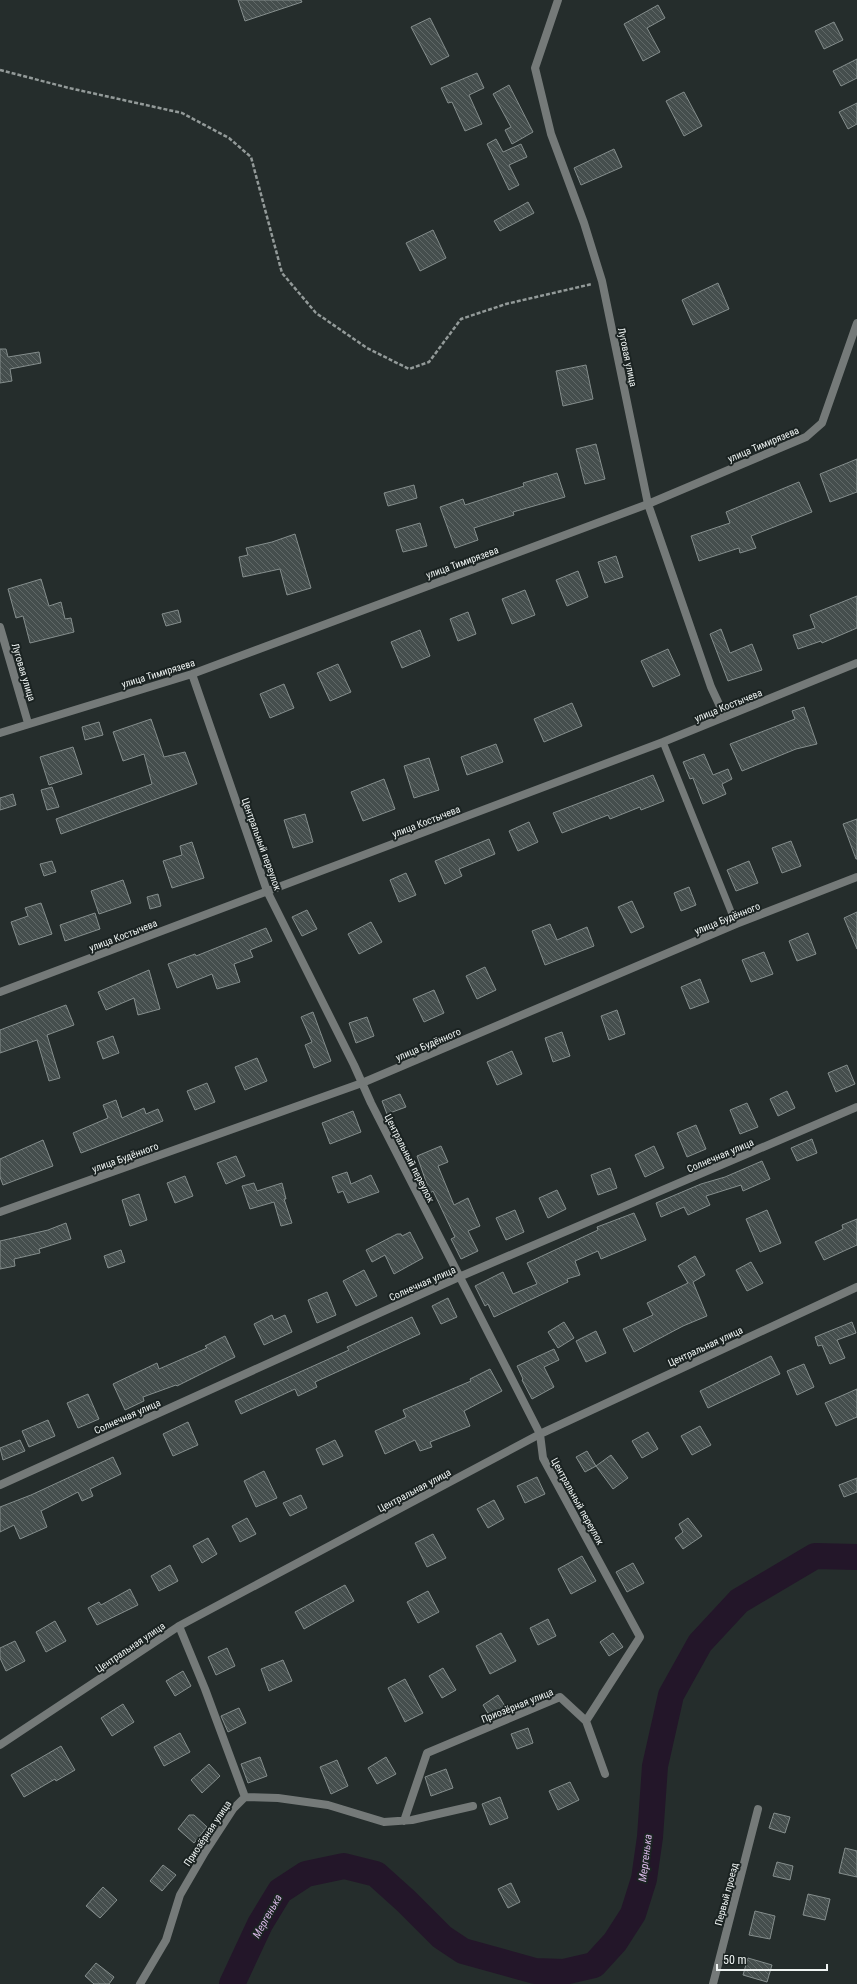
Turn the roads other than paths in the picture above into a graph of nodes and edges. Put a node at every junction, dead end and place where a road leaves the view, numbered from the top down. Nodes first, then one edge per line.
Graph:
1 (558, 0) edge
2 (857, 323) edge
3 (648, 504) junction
4 (0, 627) edge
5 (857, 663) edge
6 (192, 674) junction
7 (725, 716) junction
8 (28, 723) junction
9 (0, 733) edge
10 (663, 742) junction
11 (857, 877) edge
12 (267, 891) junction
13 (736, 924) junction
14 (0, 992) edge
15 (362, 1083) junction
16 (857, 1107) edge
17 (0, 1212) edge
18 (459, 1277) junction
19 (857, 1287) edge
20 (540, 1434) junction
21 (0, 1485) edge
22 (179, 1626) junction
23 (586, 1721) junction
24 (0, 1745) edge
25 (605, 1774) dead end
26 (245, 1797) junction
27 (473, 1806) dead end
28 (758, 1809) dead end
29 (404, 1821) junction
30 (140, 1984) edge
31 (712, 1984) edge

1 - 3 street, Луговая улица
2 - 3 street, улица Тимирязева
3 - 6 street, улица Тимирязева
3 - 7 street, Луговая улица
4 - 8 street, Луговая улица
5 - 7 street, улица Костычева
6 - 8 street, улица Тимирязева
6 - 12 street, Центральный переулок
7 - 10 street, улица Костычева
8 - 9 street, улица Тимирязева
10 - 12 street, улица Костычева
10 - 13 lane
11 - 13 street, улица Будённого
12 - 14 street, улица Костычева
12 - 15 street, Центральный переулок
13 - 15 street, улица Будённого
15 - 17 street, улица Будённого
15 - 18 street, Центральный переулок
16 - 18 street, Солнечная улица
18 - 20 street, Центральный переулок
18 - 21 street, Солнечная улица
19 - 20 street, Центральная улица
20 - 22 street, Центральная улица
20 - 23 street, Центральный переулок
22 - 24 street, Центральная улица
22 - 26 street
23 - 25 street, Приозёрная улица
23 - 29 street, Приозёрная улица
26 - 29 street, Приозёрная улица
26 - 30 street, Приозёрная улица
27 - 29 street, Приозёрная улица
28 - 31 street, Первый проезд

